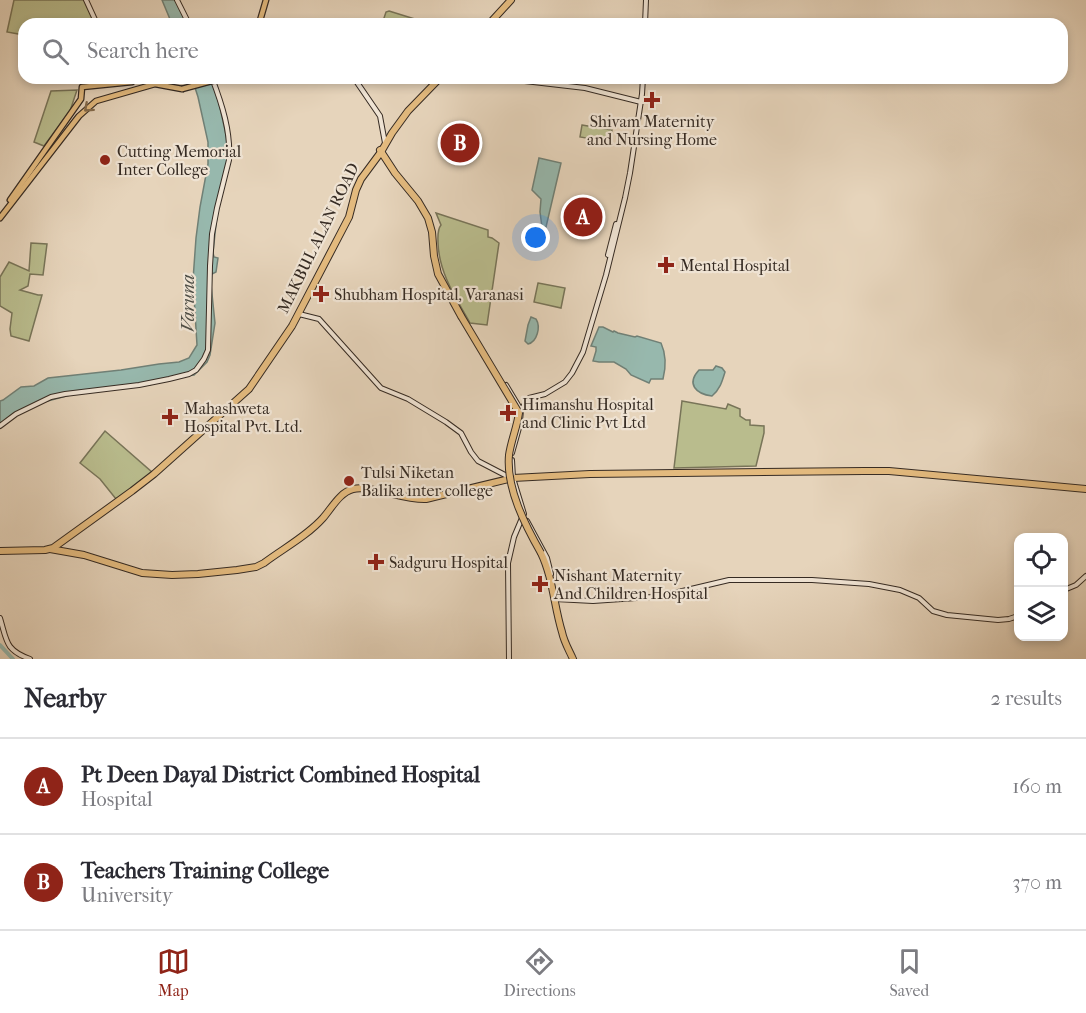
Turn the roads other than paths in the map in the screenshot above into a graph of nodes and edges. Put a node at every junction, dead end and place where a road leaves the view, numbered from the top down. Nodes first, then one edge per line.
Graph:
1 (86, 0) edge
2 (177, 0) edge
3 (266, 0) edge
4 (511, 0) edge
5 (646, 0) edge
6 (94, 18) edge
7 (186, 18) edge
8 (261, 18) edge
9 (494, 18) edge
10 (645, 18) edge
11 (112, 84) edge
12 (140, 84) edge
13 (155, 84) edge
14 (160, 84) edge
15 (199, 84) edge
16 (214, 84) edge
17 (358, 84) edge
18 (434, 84) edge
19 (563, 84) edge
20 (642, 84) edge
21 (143, 88) junction
22 (641, 101) junction
23 (381, 150) junction
24 (25, 183) junction
25 (0, 212) edge
26 (0, 218) edge
27 (298, 314) junction
28 (460, 314) junction
29 (243, 395) junction
30 (521, 410) junction
31 (518, 415) junction
32 (0, 426) edge
33 (509, 476) junction
34 (1086, 489) edge
35 (124, 496) junction
36 (524, 515) junction
37 (521, 520) junction
38 (49, 548) junction
39 (0, 550) edge
40 (1086, 576) edge
41 (553, 588) junction
42 (1068, 588) edge
43 (555, 602) junction
44 (1014, 617) edge
45 (0, 618) edge
46 (30, 659) edge
47 (509, 659) edge
48 (572, 659) edge

1 - 6 street
2 - 7 street
3 - 8 main road
4 - 9 highway
5 - 10 street
11 - 24 main road
12 - 21 street
13 - 21 main road, bridge
14 - 15 main road, bridge
16 - 32 street
17 - 23 street
18 - 23 highway
19 - 22 street
20 - 22 street
21 -> 24 main road
22 - 30 street
23 - 27 highway, MAKBUL ALAN ROAD
23 - 28 highway
23 - 29 highway, MAKBUL ALAN ROAD
24 - 25 main road
24 - 26 main road
27 - 29 highway, MAKBUL ALAN ROAD
27 - 33 street
28 - 30 street
28 - 31 street
28 - 41 highway, bridge
29 - 35 highway, MAKBUL ALAN ROAD
30 - 31 street
30 - 33 street
31 - 33 street
33 - 34 highway
33 - 36 street
33 - 37 street
33 - 38 highway
35 - 38 highway, MAKBUL ALAN ROAD
35 - 39 highway, MAKBUL ALAN ROAD
36 - 37 street
36 - 41 street
37 - 41 street
37 - 47 street
38 - 39 highway
40 - 42 street
41 - 43 highway
43 - 44 street
43 - 48 highway
45 - 46 street

